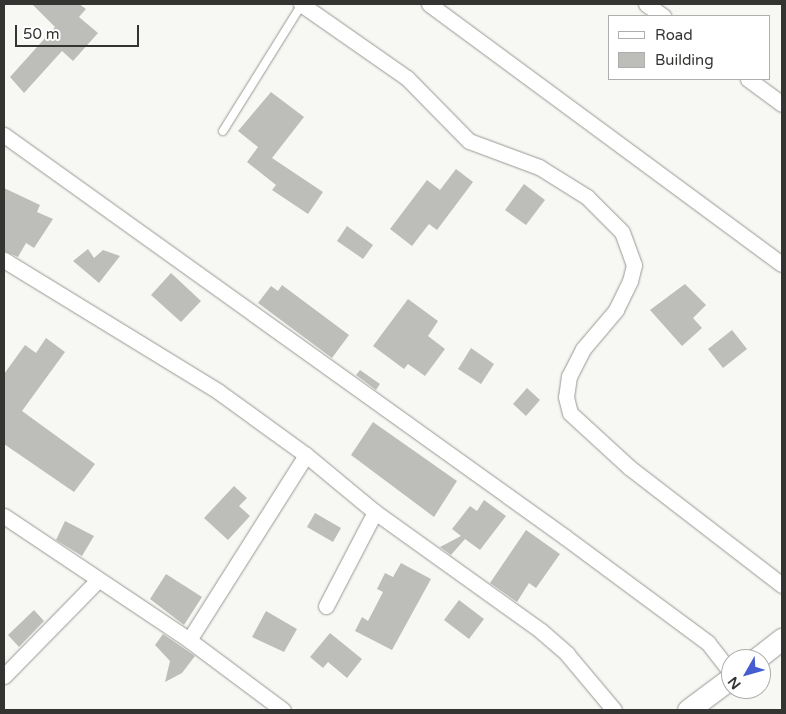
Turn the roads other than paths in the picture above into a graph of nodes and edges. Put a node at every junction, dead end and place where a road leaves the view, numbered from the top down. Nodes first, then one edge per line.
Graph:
1 (301, 4) edge
2 (429, 4) edge
3 (646, 4) edge
4 (662, 15) edge
5 (749, 80) edge
6 (782, 104) edge
7 (223, 131) dead end
8 (4, 135) edge
9 (4, 260) edge
10 (782, 264) edge
11 (306, 455) junction
12 (375, 512) junction
13 (4, 516) edge
14 (98, 580) junction
15 (782, 585) edge
16 (326, 606) dead end
17 (782, 639) edge
18 (189, 640) junction
19 (769, 649) edge
20 (721, 659) edge
21 (4, 676) edge
22 (721, 685) edge
23 (283, 710) edge
24 (614, 710) edge
25 (688, 710) edge

1 - 7 lane
1 - 15 street
2 - 10 street
3 - 4 street
5 - 6 street
8 - 20 street
9 - 11 street
11 - 12 street
11 - 18 street
12 - 16 street
12 - 24 street
13 - 14 street
14 - 18 street
14 - 21 street
17 - 19 main road
18 - 23 street
22 - 25 main road

